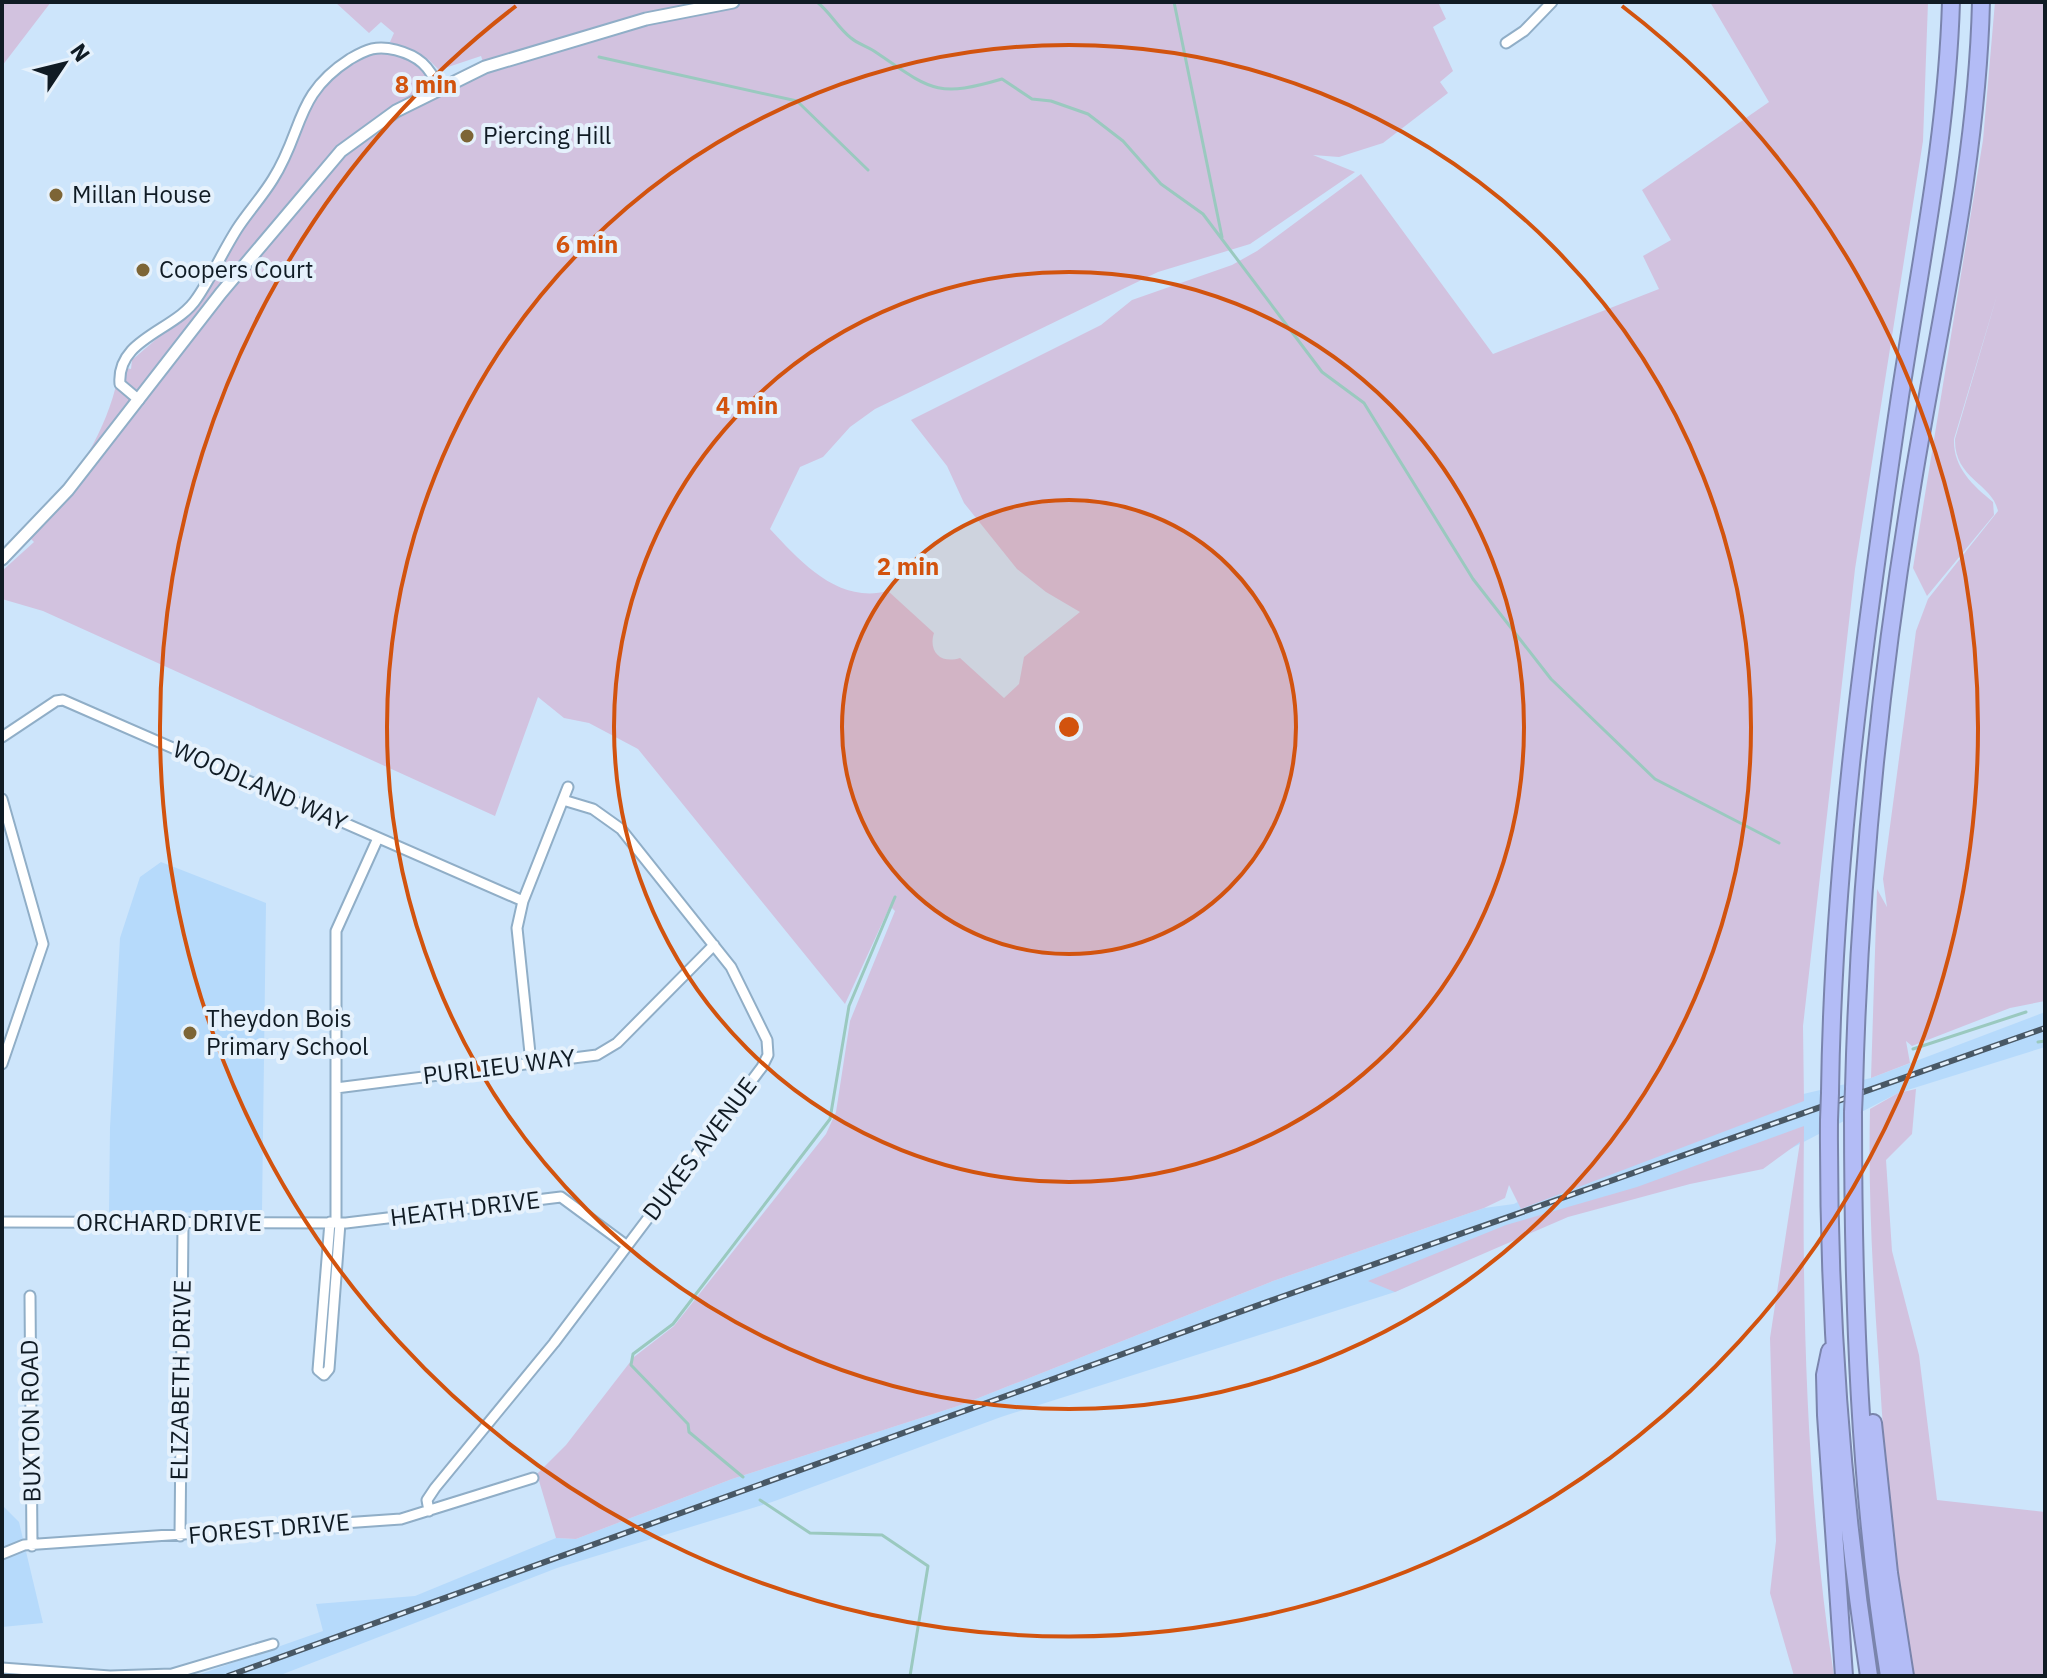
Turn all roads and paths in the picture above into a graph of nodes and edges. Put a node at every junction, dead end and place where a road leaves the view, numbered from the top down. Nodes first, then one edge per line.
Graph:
1 (733, 2) edge
2 (1552, 2) edge
3 (1951, 2) edge
4 (1981, 2) edge
5 (1506, 43) dead end
6 (439, 88) junction
7 (139, 400) junction
8 (2, 559) edge
9 (2, 737) edge
10 (568, 787) dead end
11 (2, 799) edge
12 (563, 800) junction
13 (378, 838) junction
14 (523, 901) junction
15 (714, 945) junction
16 (531, 1063) junction
17 (2, 1064) edge
18 (336, 1088) junction
19 (2, 1222) edge
20 (335, 1223) junction
21 (183, 1225) junction
22 (1853, 1243) junction
23 (626, 1245) junction
24 (30, 1296) dead end
25 (1834, 1334) junction
26 (533, 1478) dead end
27 (429, 1511) junction
28 (180, 1536) junction
29 (32, 1546) junction
30 (2, 1554) edge
31 (273, 1644) dead end
32 (2, 1668) edge
33 (1844, 1676) edge
34 (1869, 1676) edge
35 (1889, 1676) edge
36 (1905, 1676) edge

1 - 6 street
2 - 5 street
3 - 25 highway, bridge
4 - 22 highway, bridge
6 - 7 street
6 - 7 street
7 - 8 street
9 - 13 street, WOODLAND WAY
10 - 12 street
11 - 17 street
12 - 14 street
12 - 15 street, DUKES AVENUE
13 - 14 street, WOODLAND WAY
13 - 18 street
14 - 16 street
15 - 16 street, PURLIEU WAY
15 - 23 street, DUKES AVENUE
16 - 18 street, PURLIEU WAY
18 - 20 street
19 - 21 street, ORCHARD DRIVE
20 - 20 street
20 - 21 street, ORCHARD DRIVE
20 - 23 street, HEATH DRIVE
21 - 28 street, ELIZABETH DRIVE
22 - 35 highway
22 - 36 highway
23 - 27 street, DUKES AVENUE
24 - 29 street, BUXTON ROAD
25 - 33 highway
25 - 34 highway
26 - 27 street, FOREST DRIVE
27 - 28 street, FOREST DRIVE
28 - 29 street, FOREST DRIVE
29 - 30 street, FOREST DRIVE
31 - 32 street

